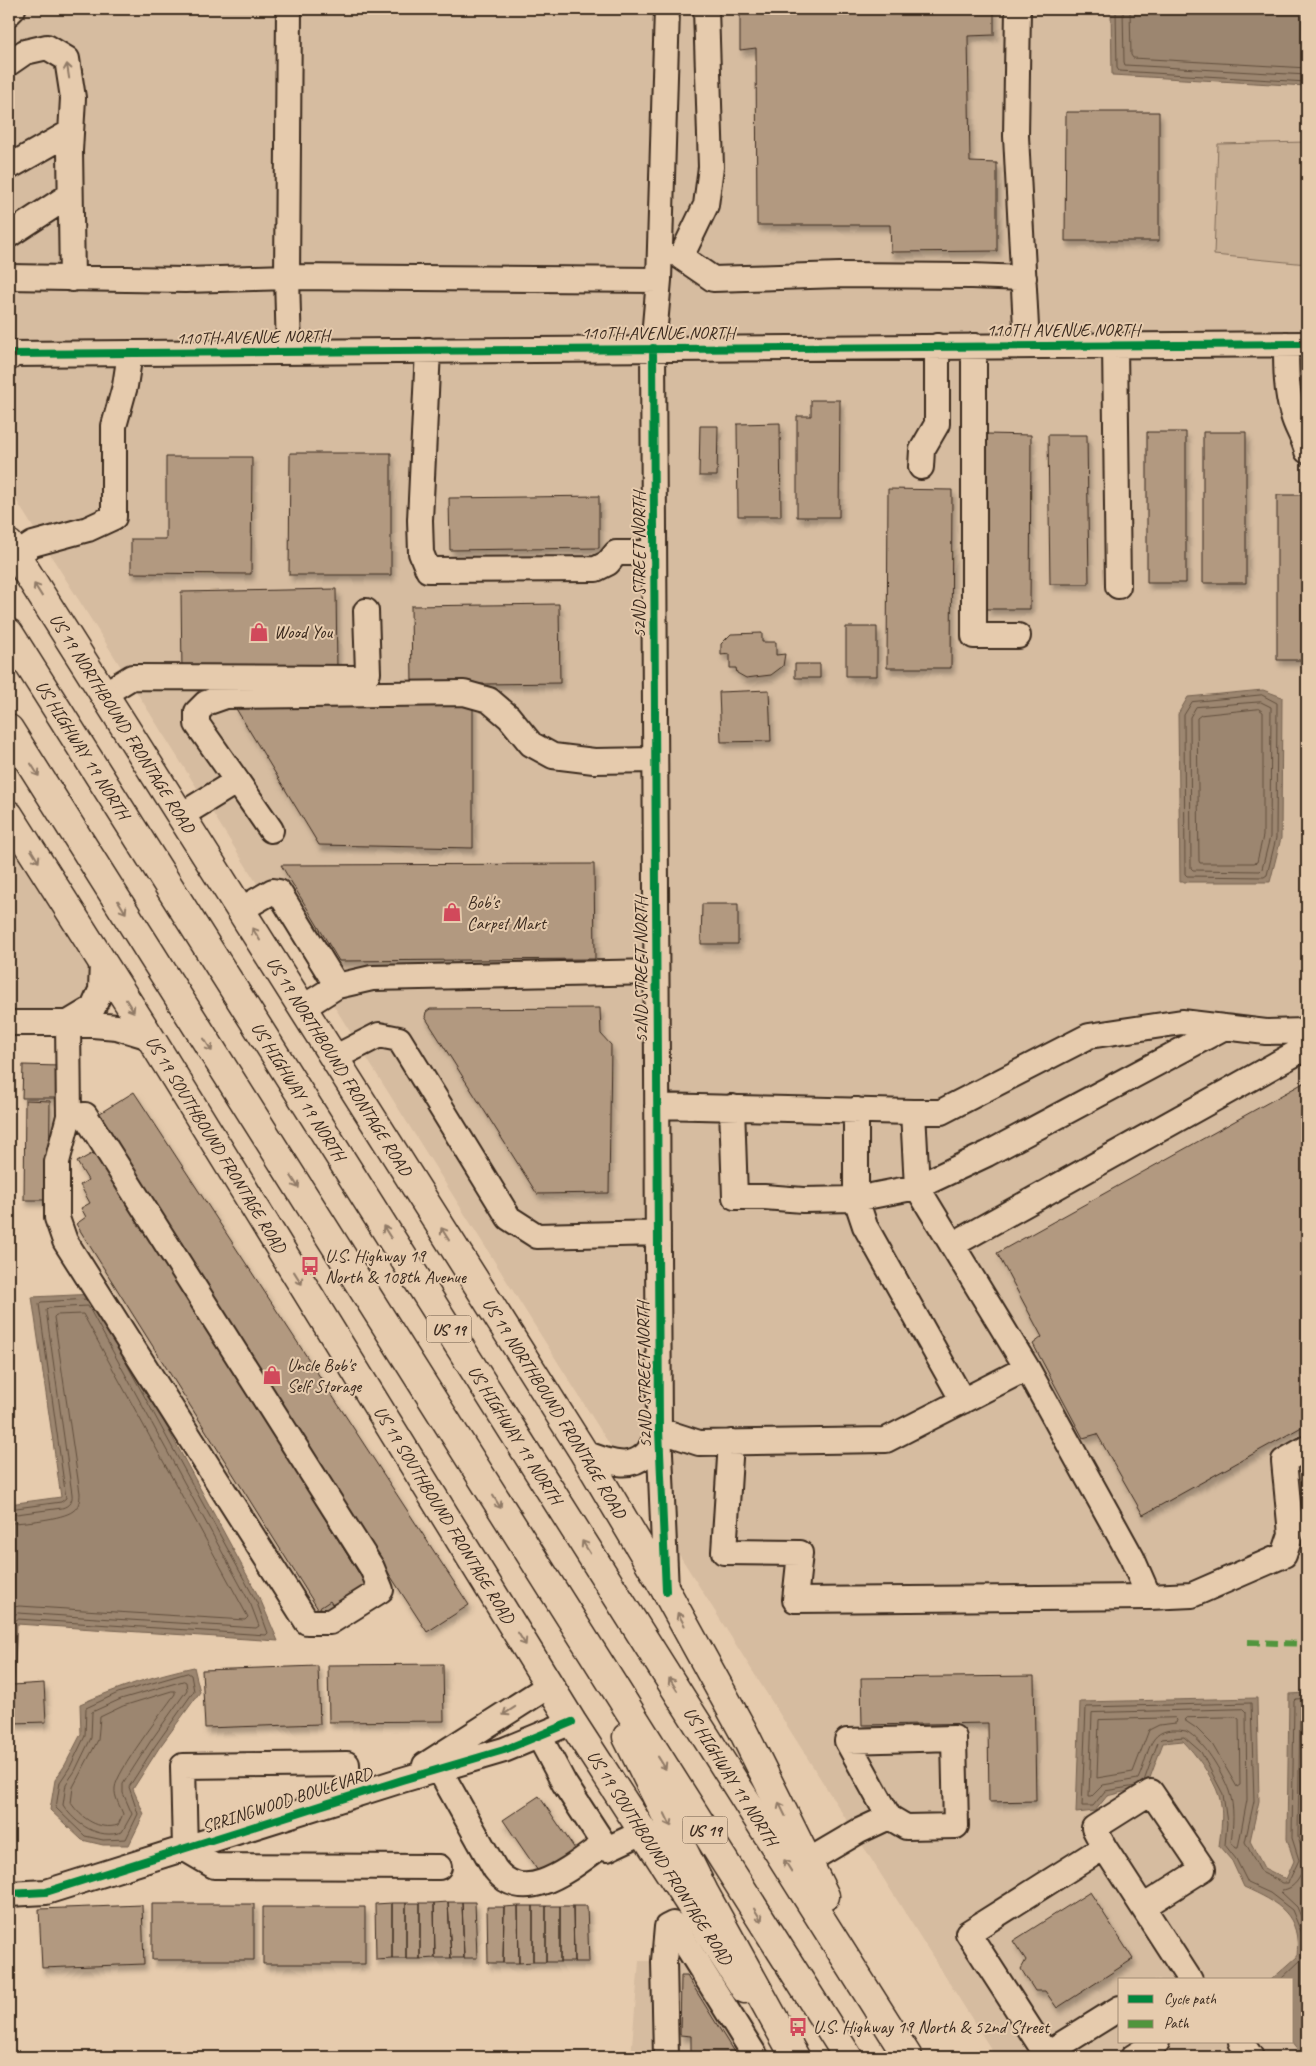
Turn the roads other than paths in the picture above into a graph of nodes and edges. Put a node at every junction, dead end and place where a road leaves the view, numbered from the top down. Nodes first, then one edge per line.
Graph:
1 (14, 9) edge
2 (289, 9) edge
3 (667, 9) edge
4 (706, 9) edge
5 (1018, 9) edge
6 (9, 13) edge
7 (9, 63) edge
8 (71, 126) junction
9 (9, 167) edge
10 (70, 195) junction
11 (9, 235) edge
12 (9, 277) edge
13 (288, 277) junction
14 (1024, 278) junction
15 (72, 279) junction
16 (659, 280) junction
17 (1296, 344) edge
18 (1115, 345) junction
19 (937, 346) junction
20 (974, 346) junction
21 (1028, 346) junction
22 (654, 348) junction
23 (428, 350) junction
24 (289, 352) junction
25 (130, 353) junction
26 (10, 355) edge
27 (1307, 451) edge
28 (922, 467) dead end
29 (12, 550) edge
30 (654, 553) junction
31 (1118, 586) dead end
32 (366, 611) dead end
33 (9, 633) edge
34 (1018, 636) dead end
35 (104, 694) junction
36 (9, 729) edge
37 (655, 760) junction
38 (237, 781) junction
39 (9, 815) edge
40 (180, 816) junction
41 (271, 830) dead end
42 (240, 910) junction
43 (102, 962) junction
44 (656, 972) junction
45 (337, 986) junction
46 (302, 1008) junction
47 (9, 1023) edge
48 (68, 1023) junction
49 (1225, 1027) junction
50 (1307, 1031) edge
51 (150, 1037) junction
52 (1307, 1047) edge
53 (334, 1058) junction
54 (657, 1106) junction
55 (732, 1107) junction
56 (856, 1110) junction
57 (913, 1112) junction
58 (69, 1116) junction
59 (917, 1187) junction
60 (856, 1199) junction
61 (658, 1233) junction
62 (952, 1245) junction
63 (1027, 1368) junction
64 (962, 1401) junction
65 (659, 1430) junction
66 (731, 1442) junction
67 (1307, 1448) edge
68 (584, 1453) junction
69 (666, 1591) junction
70 (1149, 1597) junction
71 (561, 1604) junction
72 (550, 1685) junction
73 (572, 1722) junction
74 (539, 1736) junction
75 (439, 1769) junction
76 (402, 1780) junction
77 (348, 1797) junction
78 (889, 1817) junction
79 (643, 1832) junction
80 (604, 1844) junction
81 (1104, 1847) junction
82 (185, 1849) junction
83 (808, 1861) junction
84 (439, 1867) dead end
85 (9, 1894) edge
86 (1143, 1908) junction
87 (1179, 1976) edge
88 (1118, 2009) edge
89 (888, 2026) junction
90 (1154, 2044) edge
91 (1242, 2044) edge
92 (1047, 2055) edge
93 (666, 2057) edge
94 (756, 2057) edge
95 (789, 2057) edge
96 (795, 2057) edge
97 (848, 2057) edge
98 (908, 2057) edge
99 (1133, 2057) edge
100 (1251, 2057) edge

1 - 6 street
2 - 13 street
3 - 16 street, 52ND STREET NORTH
4 - 14 street
5 - 14 street
8 -> 7 street
8 - 9 street
8 - 10 street
10 - 11 street
10 - 15 street
12 - 15 street
13 - 15 street
13 - 16 street
13 - 24 street
14 - 21 street
16 - 22 street, 52ND STREET NORTH
17 - 18 street, 110TH AVENUE NORTH
17 - 27 street
18 - 21 street, 110TH AVENUE NORTH
18 - 31 street
19 - 20 street, 110TH AVENUE NORTH
19 - 22 street, 110TH AVENUE NORTH
19 - 28 street
20 - 21 street, 110TH AVENUE NORTH
20 - 34 street
22 - 23 street, 110TH AVENUE NORTH
22 - 30 street, 52ND STREET NORTH
23 - 24 street, 110TH AVENUE NORTH
23 - 30 street
24 - 25 street, 110TH AVENUE NORTH
25 - 26 street, 110TH AVENUE NORTH
25 - 29 street
35 -> 29 main road, US 19 NORTHBOUND FRONTAGE ROAD
30 - 37 street, 52ND STREET NORTH
32 - 35 street
89 -> 33 main road, US HIGHWAY 19 NORTH / US 19
35 - 40 main road, US 19 NORTHBOUND FRONTAGE ROAD
36 -> 71 main road, US 19
37 - 38 street
37 - 44 street, 52ND STREET NORTH
38 - 40 street
38 - 41 street
39 -> 43 main road, US 19 SOUTHBOUND FRONTAGE ROAD
40 - 42 main road, US 19 NORTHBOUND FRONTAGE ROAD
42 - 45 street
46 -> 42 main road, US 19 NORTHBOUND FRONTAGE ROAD
43 - 48 street
43 -> 51 main road, US 19 SOUTHBOUND FRONTAGE ROAD
44 - 45 street
44 - 54 street, 52ND STREET NORTH
45 - 46 street
46 - 53 main road, US 19 NORTHBOUND FRONTAGE ROAD
47 - 48 street
48 - 51 street
48 - 58 street
49 - 50 street
49 - 57 street
49 - 59 street
51 -> 72 main road, US 19 SOUTHBOUND FRONTAGE ROAD
52 - 62 street
53 - 61 street
68 -> 53 main road, US 19 NORTHBOUND FRONTAGE ROAD
54 - 55 street
54 - 61 street, 52ND STREET NORTH
55 - 56 street
55 - 60 street
56 - 57 street
56 - 60 street
57 - 59 street
58 - 58 street
59 - 60 street
59 - 62 street
60 - 64 street
61 - 65 street, 52ND STREET NORTH
62 - 63 street
63 - 64 street
63 - 70 street
64 - 66 street
65 - 66 street
65 - 68 street, 52ND STREET NORTH
65 - 69 street, 52ND STREET NORTH
66 - 70 street
67 - 70 street
68 - 69 main road, US 19 NORTHBOUND FRONTAGE ROAD
83 -> 69 main road, US 19 NORTHBOUND FRONTAGE ROAD
71 -> 96 main road
71 -> 97 main road, US 19
72 - 73 main road, US 19 SOUTHBOUND FRONTAGE ROAD
72 -> 76 street, SPRINGWOOD BOULEVARD
73 - 74 street, SPRINGWOOD BOULEVARD
73 - 79 main road, US 19 SOUTHBOUND FRONTAGE ROAD
74 - 75 street, SPRINGWOOD BOULEVARD
74 - 80 street
75 - 76 street, SPRINGWOOD BOULEVARD
75 - 80 street
76 - 77 street, SPRINGWOOD BOULEVARD
77 - 82 street, SPRINGWOOD BOULEVARD
77 - 82 street
78 - 78 street
78 - 83 street
79 - 80 street
79 - 95 main road, US 19 SOUTHBOUND FRONTAGE ROAD
81 - 86 street
81 - 86 street
81 - 92 street
82 - 84 street
82 - 85 street, SPRINGWOOD BOULEVARD
83 - 89 main road, US 19 NORTHBOUND FRONTAGE ROAD
86 - 87 street
88 - 92 street
89 - 98 main road, US HIGHWAY 19 NORTH / US 19
90 - 99 street
91 - 100 street
93 - 94 street

